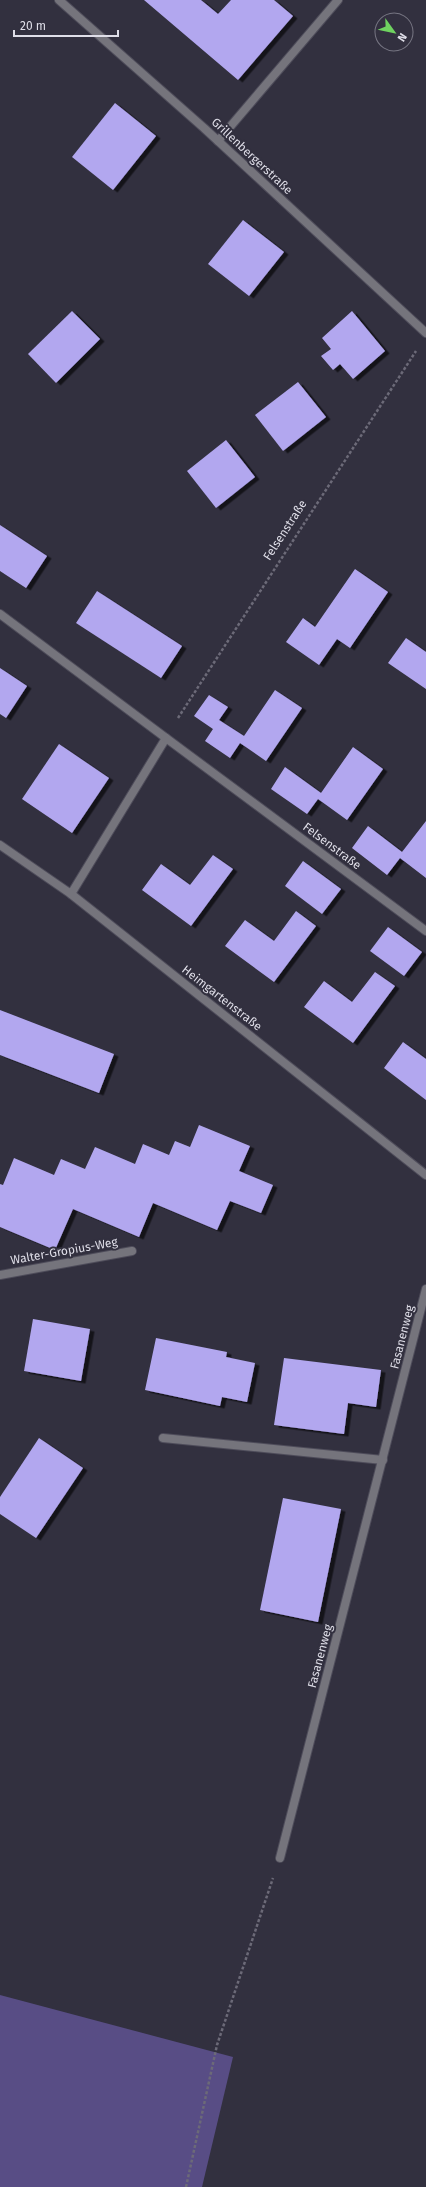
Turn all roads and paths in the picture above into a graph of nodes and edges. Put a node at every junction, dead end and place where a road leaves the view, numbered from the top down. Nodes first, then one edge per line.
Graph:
1 (60, 0) edge
2 (338, 0) edge
3 (218, 141) junction
4 (426, 333) edge
5 (417, 349) dead end
6 (0, 614) edge
7 (166, 738) junction
8 (0, 845) edge
9 (71, 894) junction
10 (426, 931) edge
11 (426, 1175) edge
12 (132, 1251) dead end
13 (0, 1275) edge
14 (426, 1289) edge
15 (163, 1438) dead end
16 (383, 1460) junction
17 (280, 1858) joint
18 (186, 2187) edge

1 - 3 street, Grillenbergerstraße
2 - 3 street
3 - 4 street, Grillenbergerstraße
5 - 7 path, Felsenstraße
6 - 7 street, Felsenstraße
7 - 9 street
7 - 10 street, Felsenstraße
8 - 9 street, Heimgartenstraße
9 - 11 street, Heimgartenstraße
12 - 13 street, Walter-Gropius-Weg
14 - 16 street, Fasanenweg
15 - 16 street
16 - 17 street, Fasanenweg
17 - 18 path

